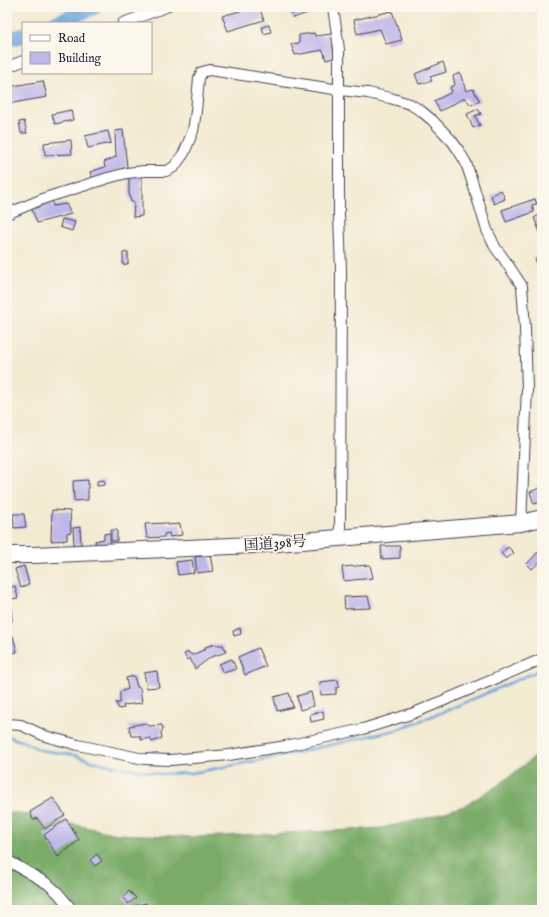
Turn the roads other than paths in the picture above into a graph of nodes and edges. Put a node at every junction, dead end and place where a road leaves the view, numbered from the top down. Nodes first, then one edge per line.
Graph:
1 (166, 7) edge
2 (332, 7) edge
3 (126, 22) edge
4 (22, 61) edge
5 (7, 67) edge
6 (340, 90) junction
7 (7, 214) edge
8 (542, 518) edge
9 (522, 524) junction
10 (340, 538) junction
11 (7, 555) edge
12 (542, 659) edge
13 (7, 724) edge
14 (7, 860) edge
15 (72, 910) edge

1 - 3 street
2 - 6 street
4 - 5 street
6 - 7 street
6 - 9 street
6 - 10 street
8 - 9 highway, 国道398号
9 - 10 highway, 国道398号
10 - 11 highway, 国道398号
12 - 13 street
14 - 15 street

